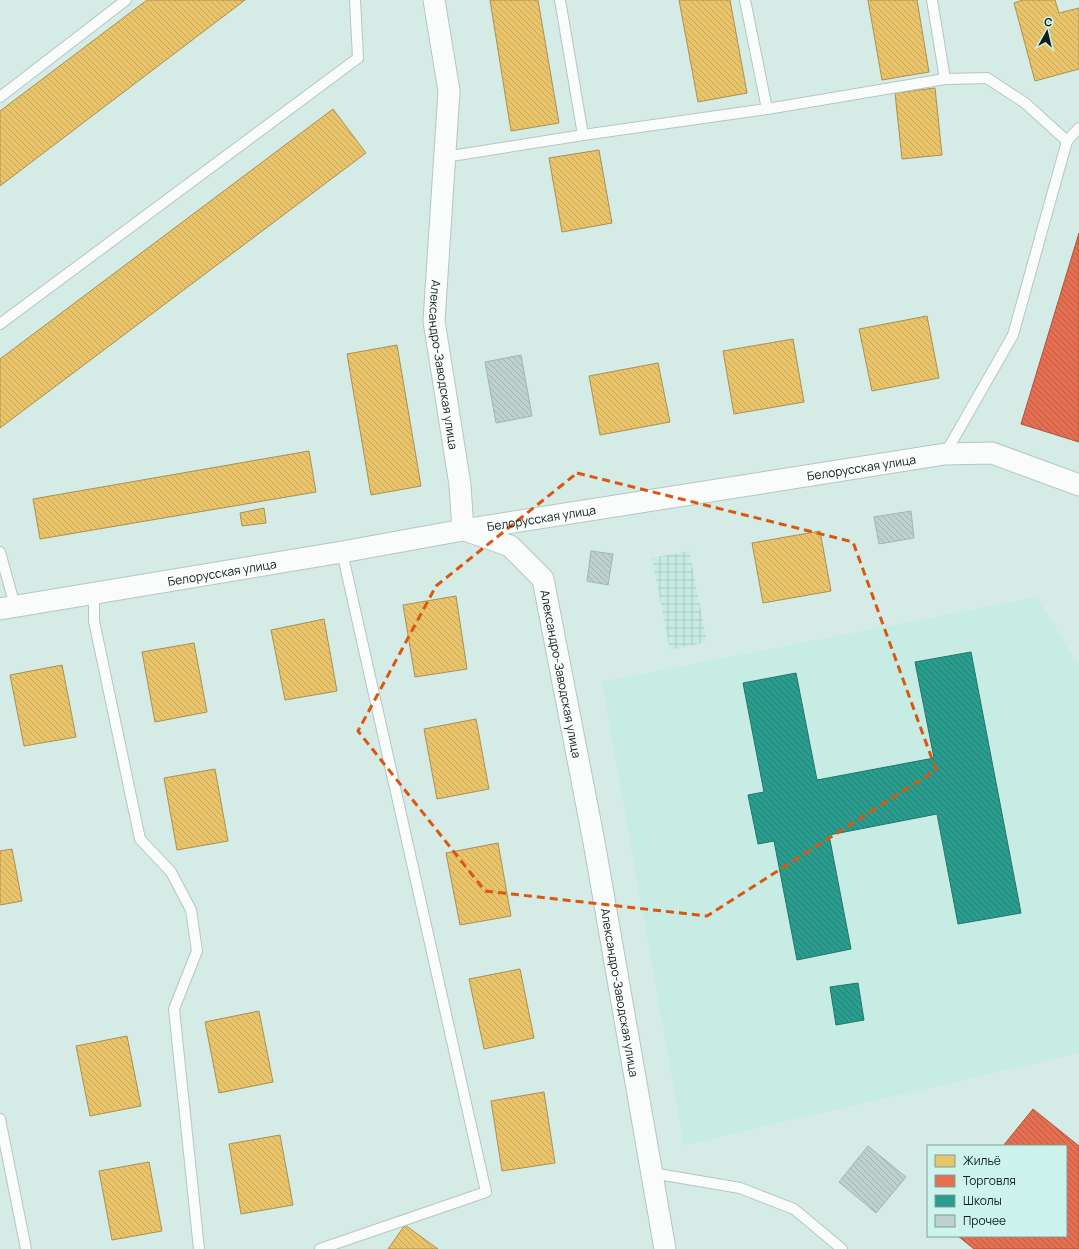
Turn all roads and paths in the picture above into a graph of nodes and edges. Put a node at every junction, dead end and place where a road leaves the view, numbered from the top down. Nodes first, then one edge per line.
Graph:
1 (126, 0) edge
2 (355, 0) edge
3 (434, 0) edge
4 (560, 0) edge
5 (745, 0) edge
6 (932, 0) edge
7 (945, 79) junction
8 (0, 96) edge
9 (767, 109) junction
10 (1079, 128) edge
11 (583, 135) junction
12 (1067, 141) junction
13 (445, 157) junction
14 (0, 324) edge
15 (945, 454) junction
16 (1079, 485) edge
17 (463, 530) junction
18 (0, 552) edge
19 (342, 552) junction
20 (94, 594) junction
21 (8, 607) edge
22 (0, 1119) edge
23 (652, 1173) junction
24 (666, 1248) edge
25 (26, 1249) edge
26 (199, 1249) edge
27 (320, 1249) edge
28 (842, 1249) edge

1 - 8 lane
2 - 14 lane
3 - 13 street, Александро-Заводская улица
4 - 11 lane
5 - 9 lane
6 - 7 lane
7 - 9 lane
7 - 12 lane
9 - 11 lane
10 - 12 lane
11 - 13 lane
12 - 15 lane
13 - 17 street, Александро-Заводская улица
15 - 16 street, Белорусская улица
15 - 17 street, Белорусская улица
17 - 19 street, Белорусская улица
17 - 23 street, Александро-Заводская улица
18 - 21 lane
19 - 20 street, Белорусская улица
19 - 27 lane
20 - 21 street, Белорусская улица
20 - 26 lane
22 - 25 lane
23 - 24 street, Александро-Заводская улица
23 - 28 lane

